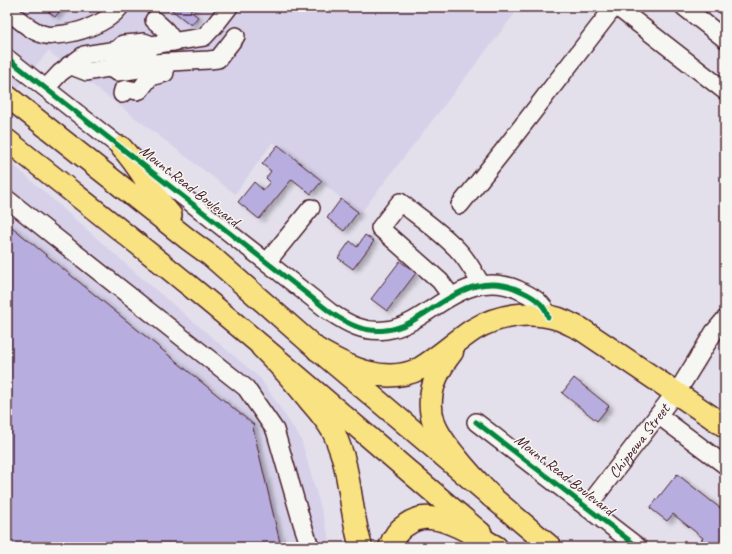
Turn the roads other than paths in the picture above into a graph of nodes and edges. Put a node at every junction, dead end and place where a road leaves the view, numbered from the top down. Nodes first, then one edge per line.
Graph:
1 (120, 7) edge
2 (229, 7) edge
3 (615, 7) edge
4 (684, 7) edge
5 (7, 10) edge
6 (154, 20) dead end
7 (236, 36) dead end
8 (725, 39) edge
9 (173, 42) junction
10 (7, 58) edge
11 (157, 63) junction
12 (70, 65) junction
13 (46, 88) junction
14 (725, 91) edge
15 (122, 94) dead end
16 (7, 96) edge
17 (7, 140) edge
18 (121, 147) junction
19 (7, 198) edge
20 (460, 204) dead end
21 (311, 208) dead end
22 (211, 256) junction
23 (266, 262) junction
24 (482, 284) junction
25 (451, 296) junction
26 (548, 317) junction
27 (725, 319) edge
28 (467, 335) junction
29 (720, 337) edge
30 (262, 346) junction
31 (318, 350) junction
32 (675, 392) junction
33 (658, 414) junction
34 (476, 422) dead end
35 (725, 426) edge
36 (725, 464) edge
37 (492, 497) junction
38 (587, 507) junction
39 (310, 547) edge
40 (361, 547) edge
41 (390, 547) edge
42 (496, 547) edge
43 (551, 547) edge
44 (638, 547) edge

1 - 5 street
2 - 9 street
3 - 14 street
3 - 20 street
4 - 8 street
6 - 9 street
7 - 11 street
9 - 12 street
10 - 13 street, Mount Read Boulevard
11 - 12 street
11 - 15 street
12 - 13 street
13 - 18 street, Mount Read Boulevard
16 - 22 main road
17 - 30 main road
18 - 22 main road
18 - 23 street, Mount Read Boulevard
19 - 39 street
21 - 23 street
22 - 31 main road
23 - 25 street, Mount Read Boulevard
24 - 25 street
24 - 25 street
24 - 26 street
26 - 28 highway
26 - 32 highway
27 - 29 street, Chippewa Street
28 - 31 highway
28 - 37 highway
29 - 32 street, Chippewa Street
30 - 40 highway
30 - 42 main road
31 - 37 main road
32 - 33 street, Chippewa Street
32 - 35 highway
33 - 36 street
33 - 38 street, Chippewa Street
34 - 38 street, Mount Read Boulevard
37 - 43 main road
38 - 44 street, Mount Read Boulevard
41 - 42 highway

